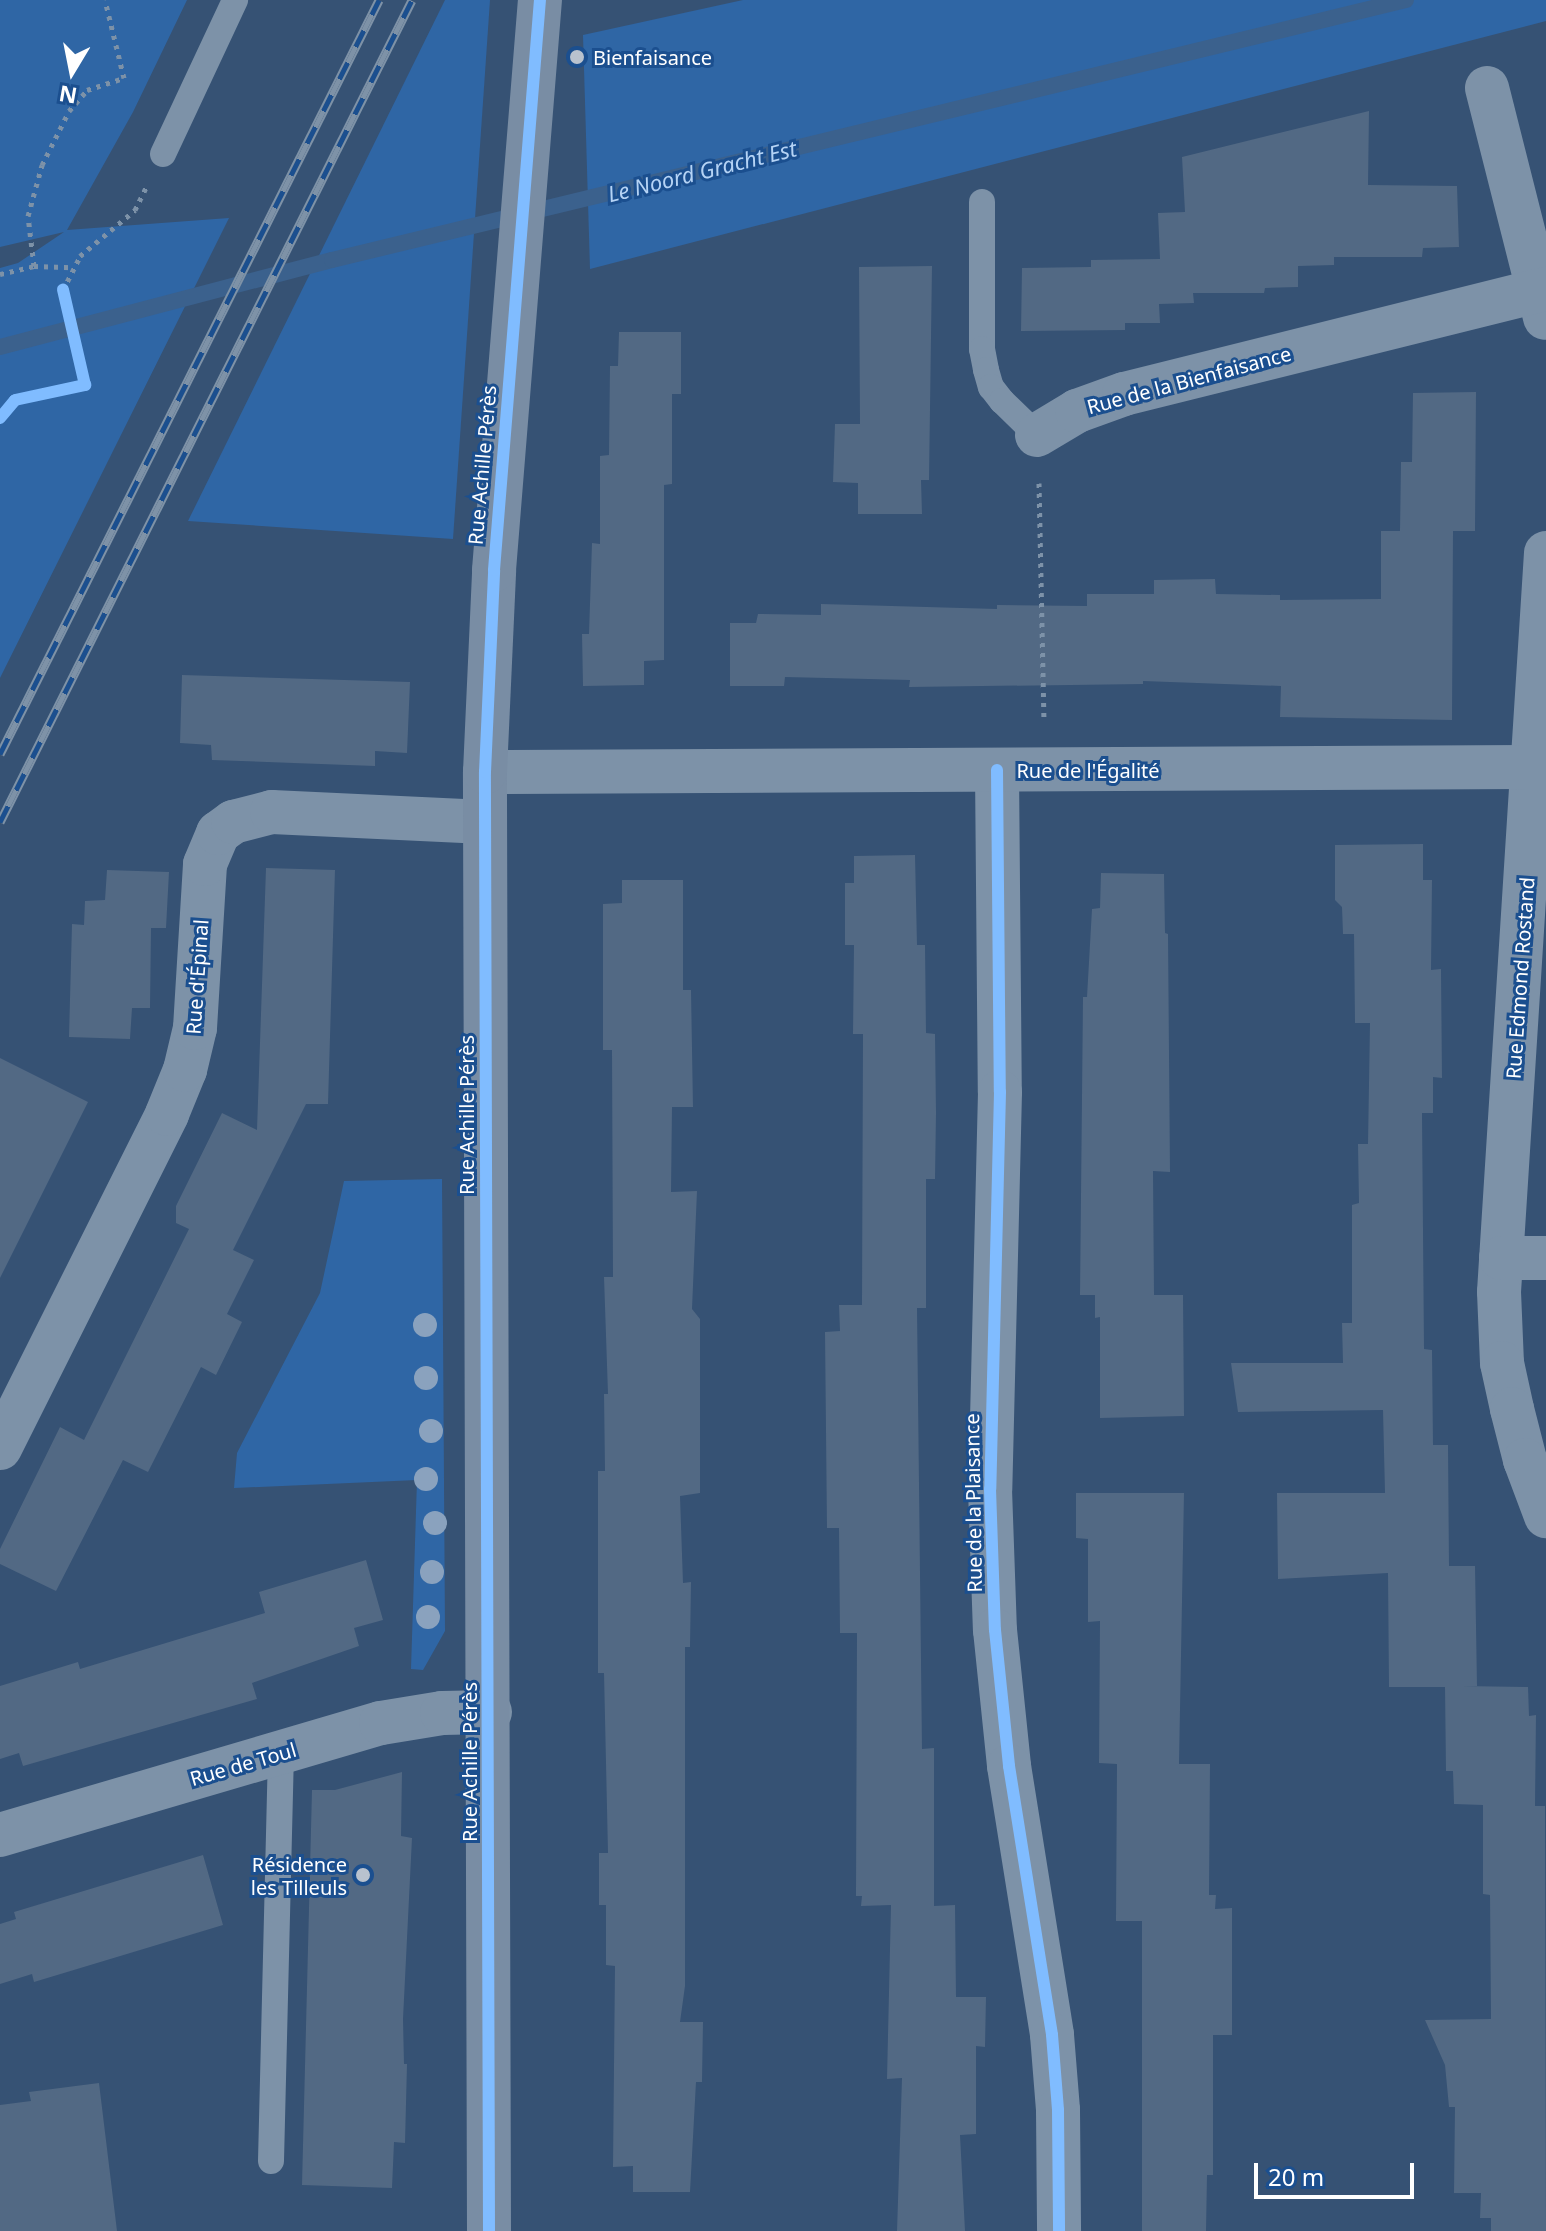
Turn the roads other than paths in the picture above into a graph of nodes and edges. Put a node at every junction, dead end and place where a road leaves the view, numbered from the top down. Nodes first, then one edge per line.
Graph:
1 (235, 0) edge
2 (540, 0) edge
3 (1487, 88) dead end
4 (163, 154) road end
5 (982, 202) dead end
6 (1544, 300) edge
7 (1037, 435) joint
8 (1546, 553) edge
9 (1540, 767) edge
10 (997, 770) junction
11 (485, 772) junction
12 (485, 822) junction
13 (1501, 1258) junction
14 (1546, 1258) edge
15 (0, 1448) edge
16 (1546, 1516) edge
17 (490, 1712) junction
18 (281, 1753) junction
19 (0, 1835) edge
20 (271, 2161) dead end
21 (489, 2231) edge
22 (1059, 2231) edge

1 - 4 lane
2 - 11 street, Rue Achille Pérès
3 - 6 street
5 - 7 lane
6 - 7 street, Rue de la Bienfaisance
8 - 9 street, Rue Edmond Rostand
9 - 10 street, Rue de l'Égalité
9 - 13 street, Rue Edmond Rostand
10 - 11 street, Rue de l'Égalité
10 - 22 street, Rue de la Plaisance
11 - 12 street, Rue Achille Pérès
12 - 15 street, Rue d'Épinal
12 - 17 street, Rue Achille Pérès
13 - 14 street
13 - 16 street, Rue Edmond Rostand
17 - 18 street, Rue de Toul
17 - 21 street, Rue Achille Pérès
18 - 19 street, Rue de Toul
18 - 20 lane

